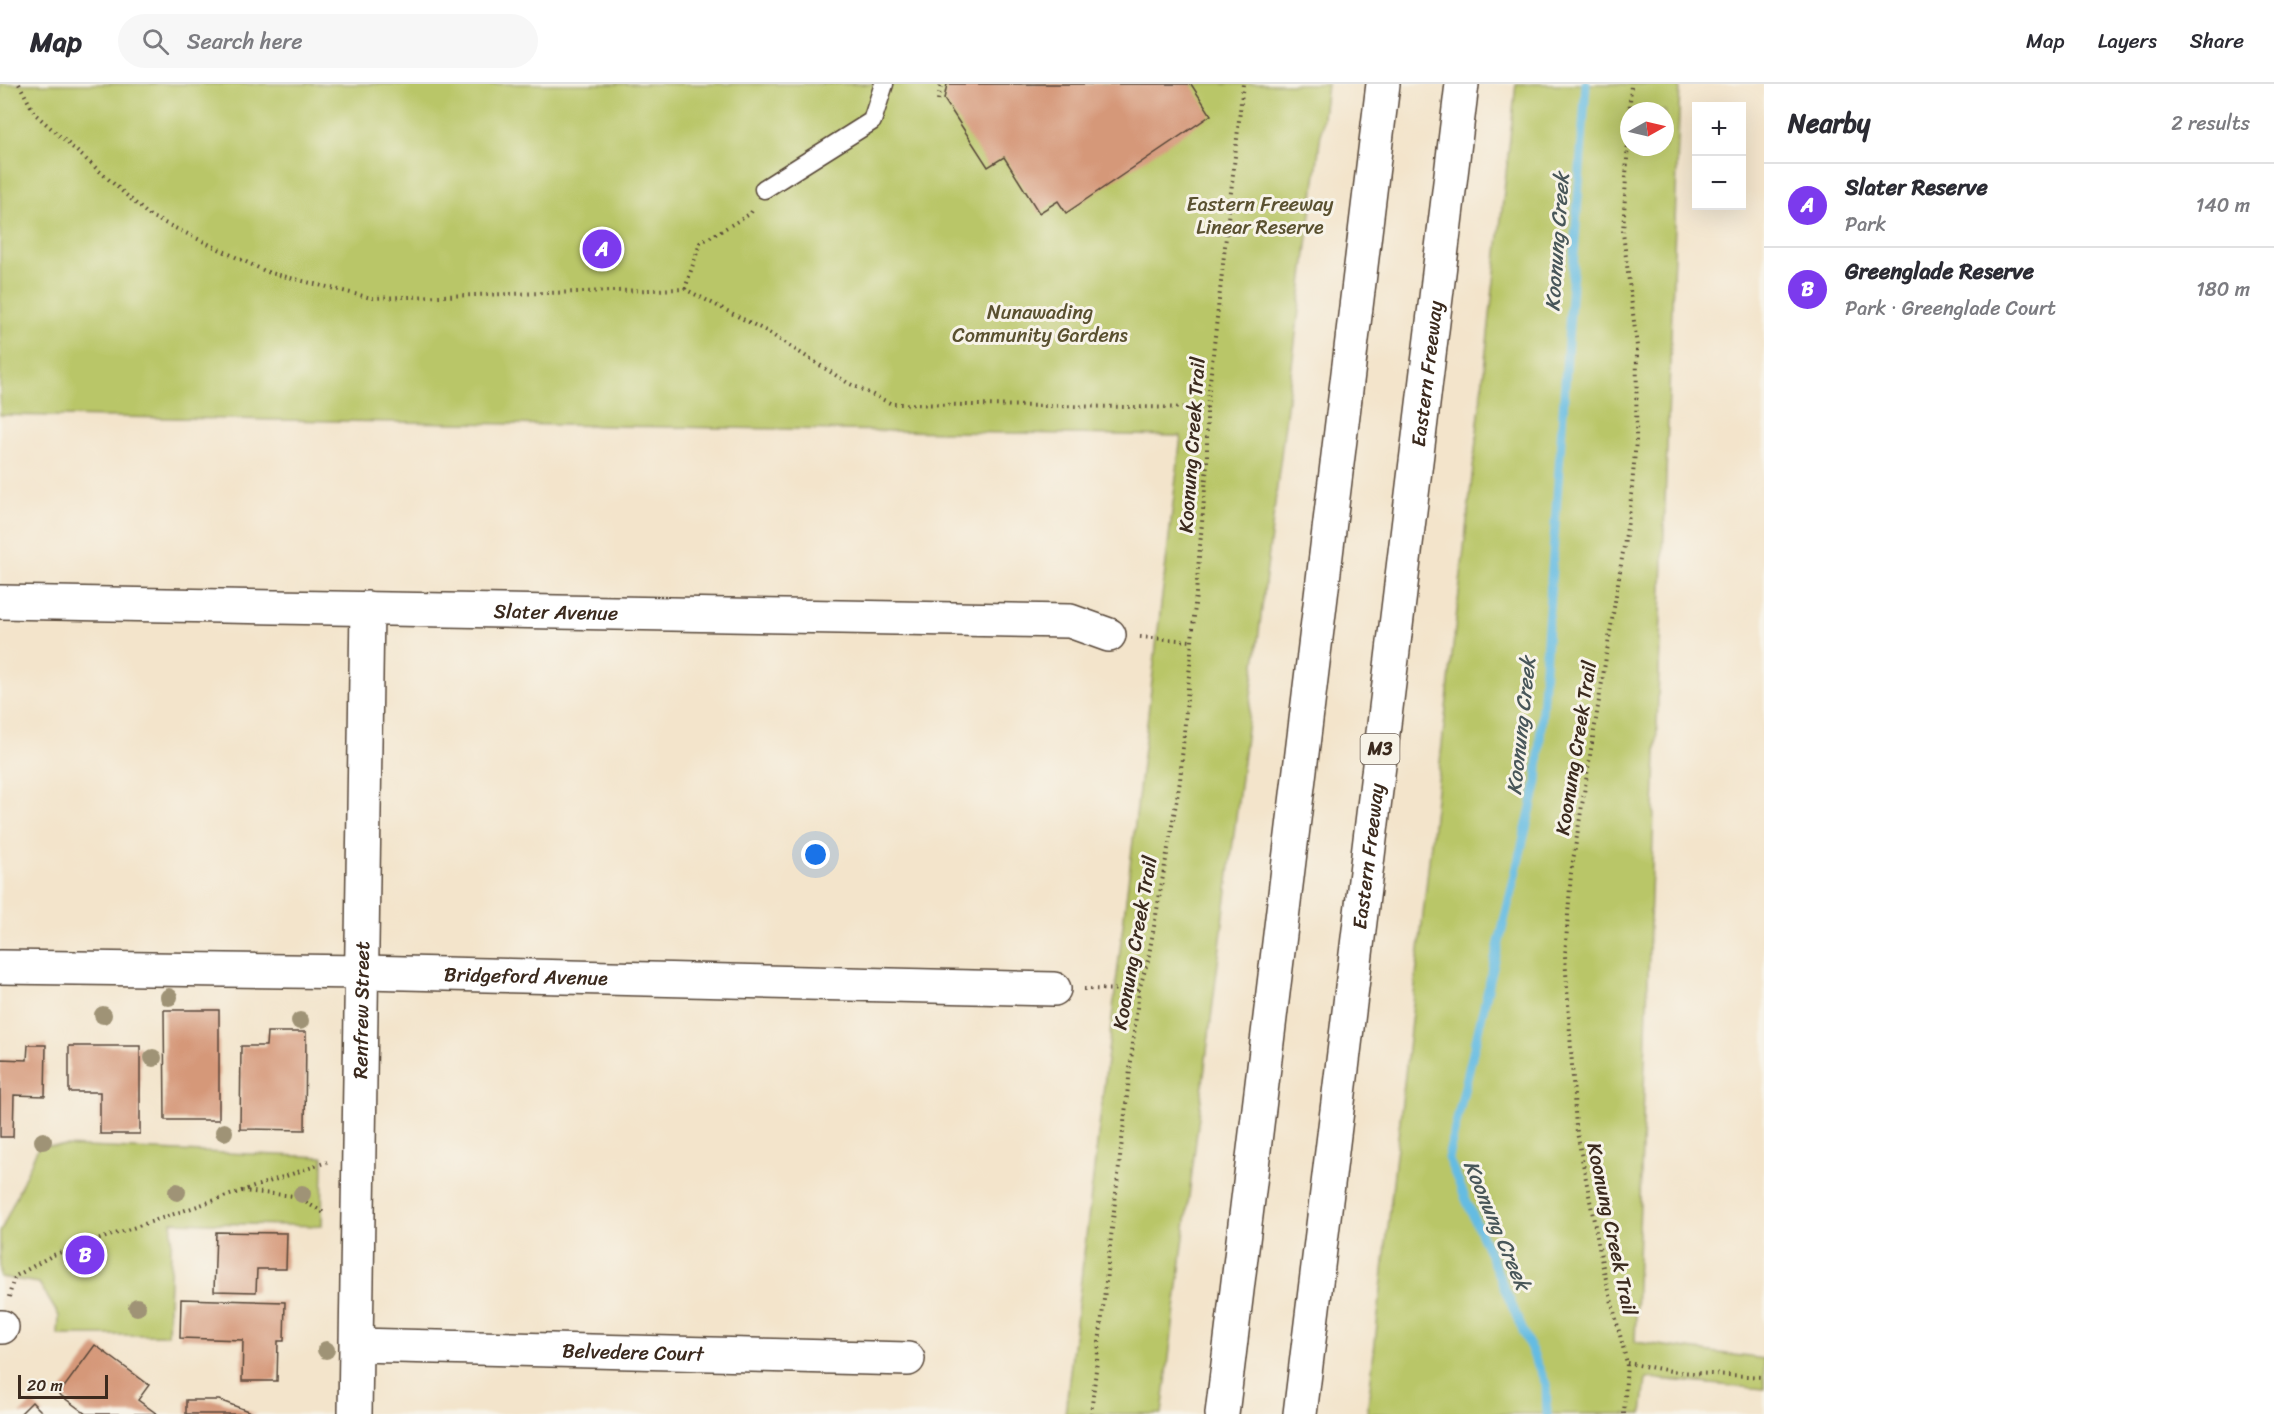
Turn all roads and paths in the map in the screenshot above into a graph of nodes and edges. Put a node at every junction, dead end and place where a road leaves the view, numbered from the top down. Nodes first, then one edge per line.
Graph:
1 (19, 84) edge
2 (884, 84) edge
3 (941, 84) edge
4 (1243, 84) edge
5 (1383, 84) edge
6 (1462, 84) edge
7 (1630, 84) edge
8 (938, 100) dead end
9 (764, 189) joint
10 (685, 289) junction
11 (1208, 408) junction
12 (0, 602) edge
13 (367, 608) junction
14 (1109, 635) joint
15 (1191, 641) junction
16 (0, 968) edge
17 (363, 972) junction
18 (1054, 989) joint
19 (1139, 990) junction
20 (359, 1152) junction
21 (239, 1191) junction
22 (358, 1233) junction
23 (1, 1327) edge
24 (357, 1345) junction
25 (908, 1359) dead end
26 (1627, 1363) junction
27 (1764, 1377) edge
28 (356, 1414) edge
29 (1092, 1414) edge
30 (1222, 1414) edge
31 (1300, 1414) edge
32 (1624, 1414) edge

1 - 10 path
2 - 9 lane
3 - 8 path
4 - 11 path, Koonung Creek Trail
5 - 30 main road
6 - 31 main road, Eastern Freeway / M3
7 - 26 path, Koonung Creek Trail
9 - 10 path
10 - 11 path
11 - 15 path, Koonung Creek Trail
12 - 13 main road, Slater Avenue
13 - 14 main road, Slater Avenue
13 - 17 main road, Renfrew Street
14 - 15 path
15 - 19 path, Koonung Creek Trail
16 - 17 main road, Bridgeford Avenue
17 - 18 main road, Bridgeford Avenue
17 - 20 main road, Renfrew Street
18 - 19 path
19 - 29 path, Koonung Creek Trail
20 - 21 path
20 - 22 main road, Renfrew Street
21 - 22 path
21 - 23 path
22 - 24 main road, Renfrew Street
24 - 25 main road, Belvedere Court
24 - 28 main road, Renfrew Street
26 - 27 path
26 - 32 path, Koonung Creek Trail

